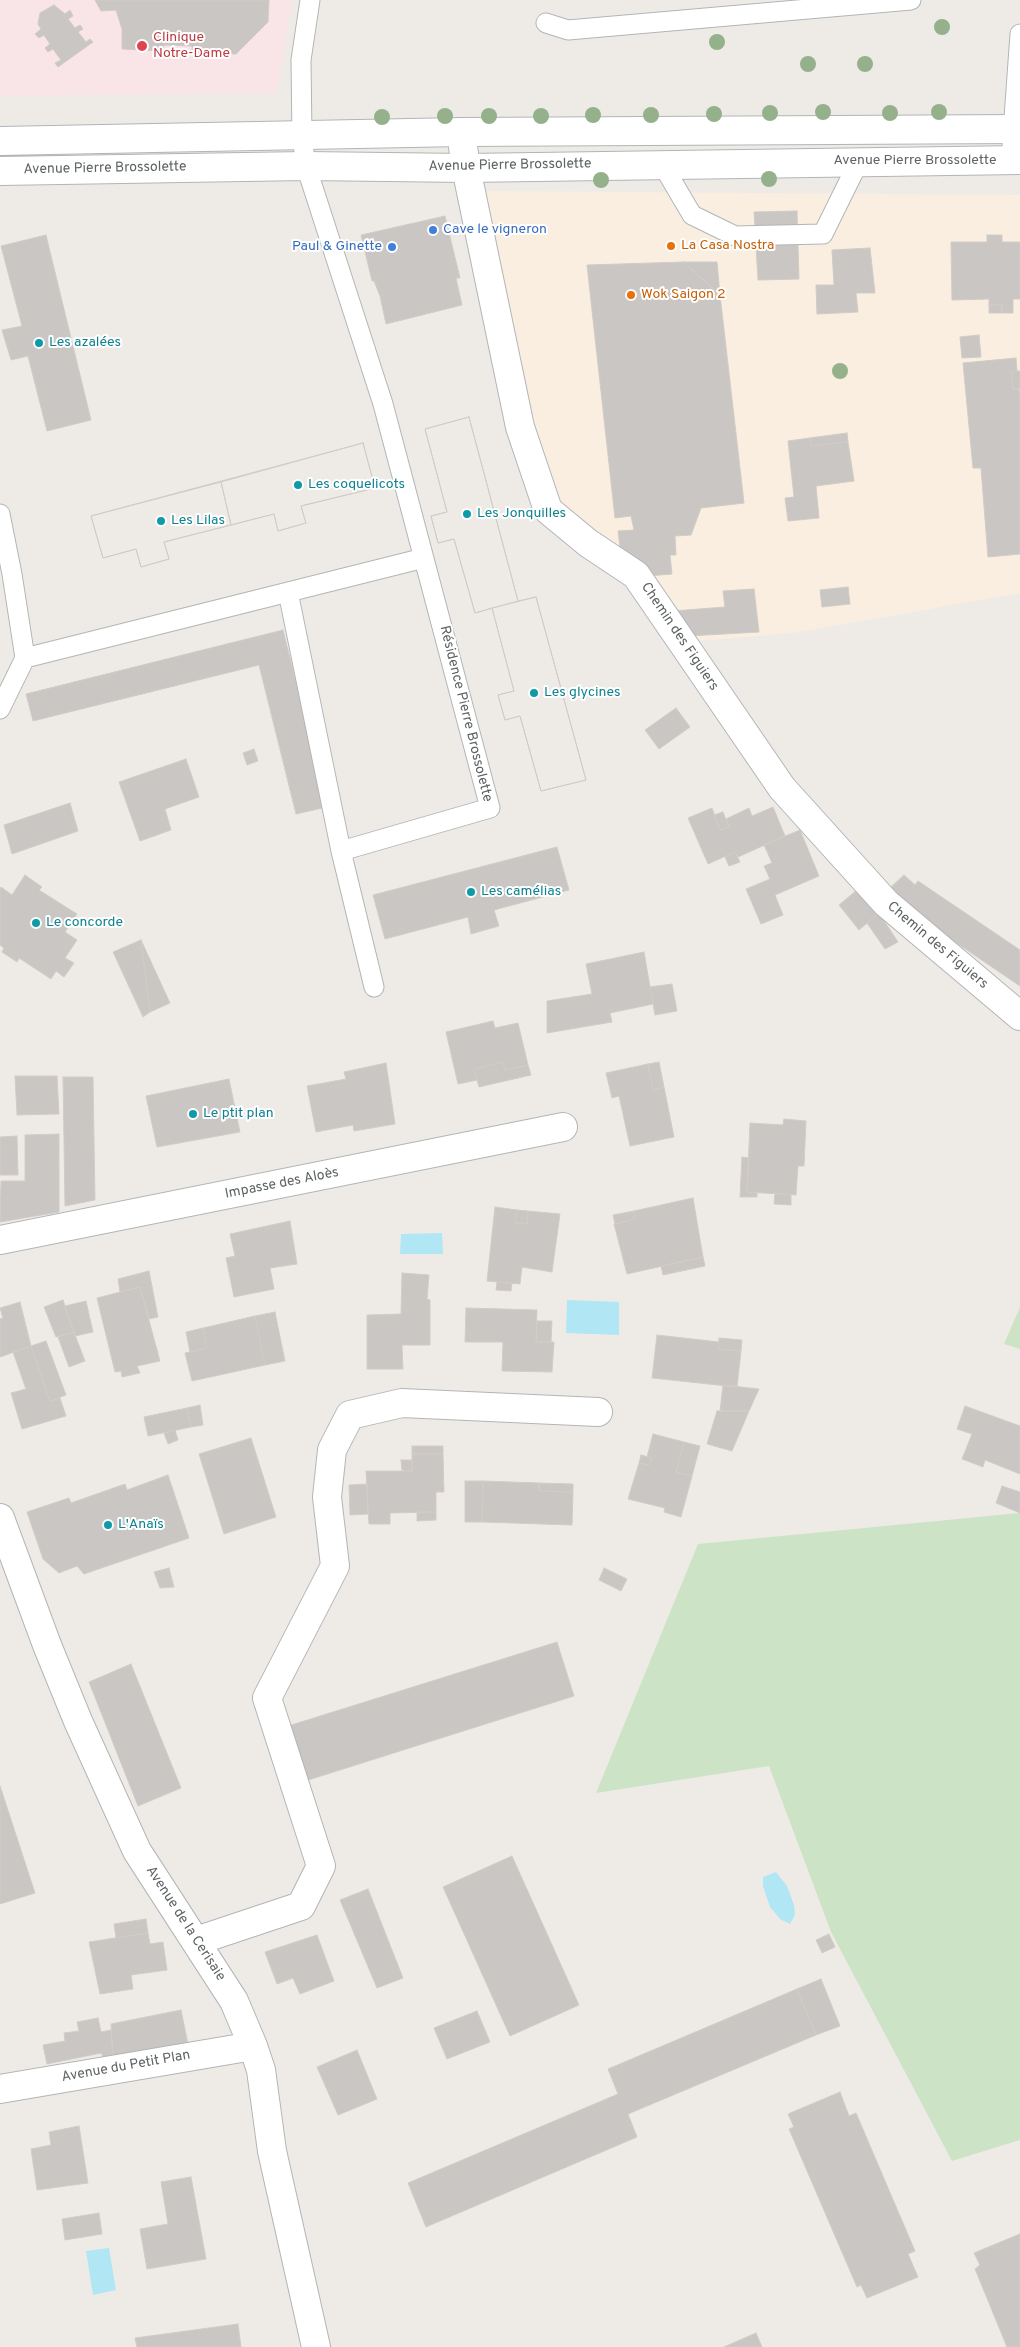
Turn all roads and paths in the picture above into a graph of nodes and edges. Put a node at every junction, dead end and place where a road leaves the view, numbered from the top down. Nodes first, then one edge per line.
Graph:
1 (310, 0) edge
2 (911, 0) edge
3 (546, 23) dead end
4 (1020, 34) edge
5 (1016, 130) edge
6 (461, 132) junction
7 (302, 137) junction
8 (0, 141) edge
9 (1015, 160) edge
10 (859, 161) junction
11 (662, 164) junction
12 (306, 166) junction
13 (466, 168) junction
14 (0, 171) edge
15 (0, 514) edge
16 (424, 558) junction
17 (288, 592) junction
18 (25, 658) junction
19 (0, 709) edge
20 (341, 851) junction
21 (374, 987) dead end
22 (1020, 1016) edge
23 (563, 1127) dead end
24 (0, 1240) edge
25 (598, 1412) dead end
26 (0, 1518) edge
27 (196, 1941) junction
28 (253, 2046) junction
29 (0, 2089) edge
30 (316, 2347) edge

1 - 7 lane, Résidence Pierre Brossolette
2 - 3 lane
4 - 5 lane
5 - 6 street
5 - 9 lane
6 - 7 street
6 - 13 street, Chemin des Figuiers
7 - 8 street
7 - 12 lane, Résidence Pierre Brossolette
9 - 10 street, Avenue Pierre Brossolette
10 - 11 street, Avenue Pierre Brossolette
10 - 11 lane
11 - 13 street, Avenue Pierre Brossolette
12 - 13 street, Avenue Pierre Brossolette
12 - 14 street, Avenue Pierre Brossolette
12 - 16 lane, Résidence Pierre Brossolette
13 - 22 street, Chemin des Figuiers
15 - 18 lane
16 - 17 lane
16 - 20 lane, Résidence Pierre Brossolette
17 - 18 lane
17 - 20 lane
18 - 19 lane
20 - 21 lane
23 - 24 street, Impasse des Aloès
25 - 27 street
26 - 27 street, Avenue de la Cerisaie
27 - 28 street, Avenue de la Cerisaie
28 - 29 street, Avenue du Petit Plan
28 - 30 street, Avenue de la Cerisaie

